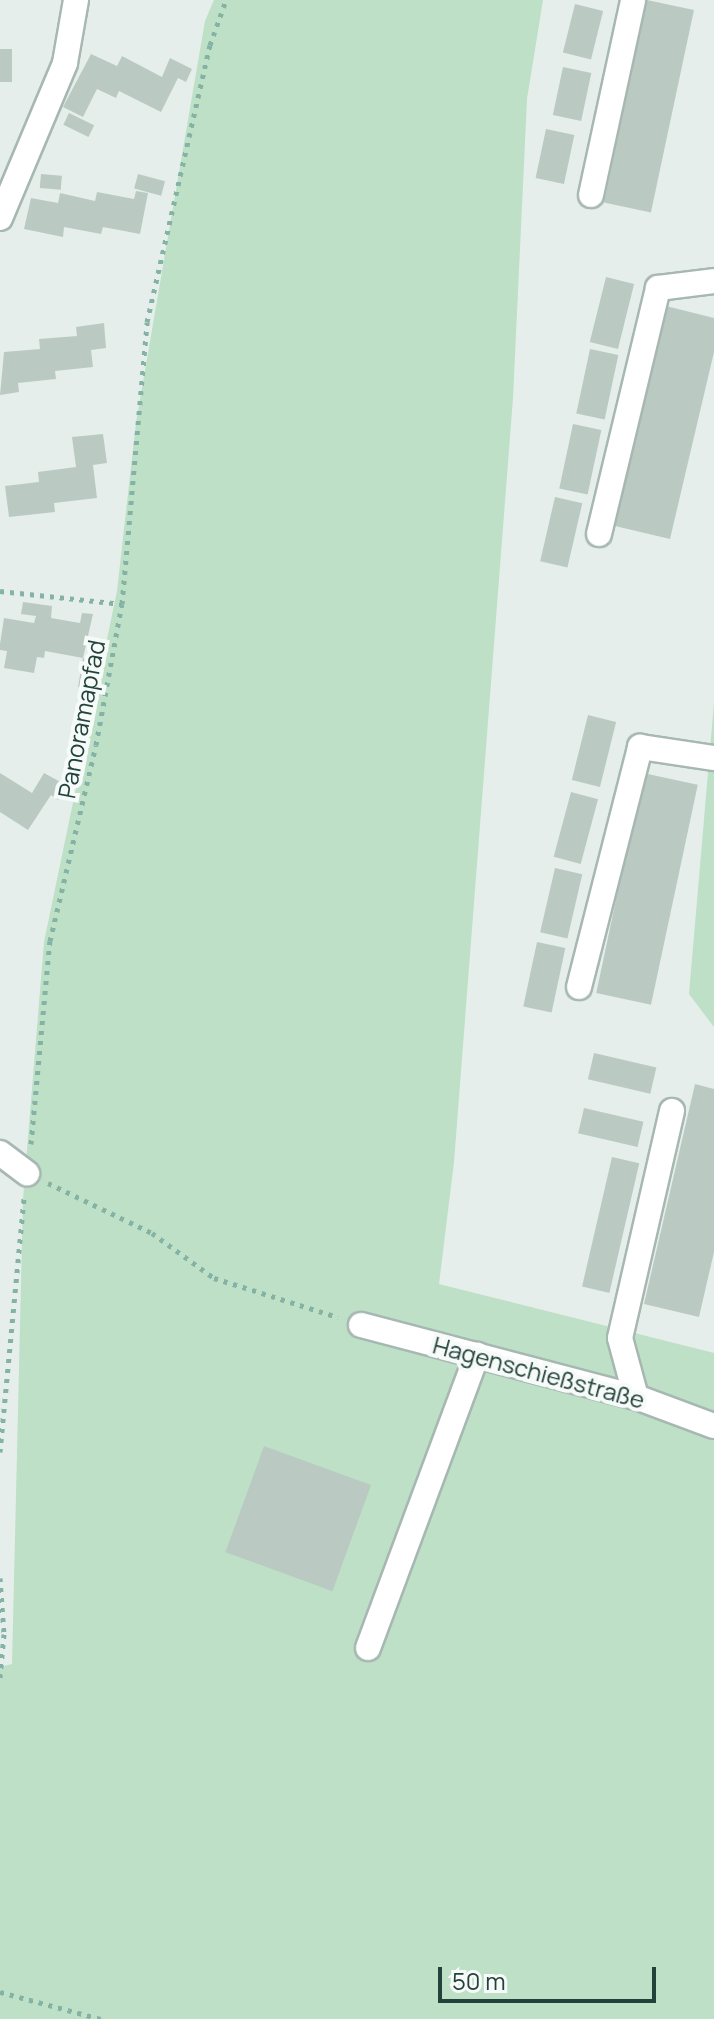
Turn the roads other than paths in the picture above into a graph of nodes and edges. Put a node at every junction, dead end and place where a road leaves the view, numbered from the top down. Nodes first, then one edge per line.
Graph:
1 (76, 0) edge
2 (633, 0) edge
3 (591, 195) dead end
4 (0, 218) edge
5 (714, 281) edge
6 (599, 534) dead end
7 (714, 758) edge
8 (579, 987) dead end
9 (672, 1111) dead end
10 (0, 1153) edge
11 (27, 1173) road end
12 (361, 1325) road end
13 (477, 1355) junction
14 (636, 1397) junction
15 (714, 1426) edge
16 (368, 1648) dead end

1 - 4 street
2 - 3 street
5 - 6 street
7 - 8 street
9 - 14 street
10 - 11 street
12 - 13 street, Hagenschießstraße
13 - 14 street, Hagenschießstraße
13 - 16 street
14 - 15 street, Hagenschießstraße

